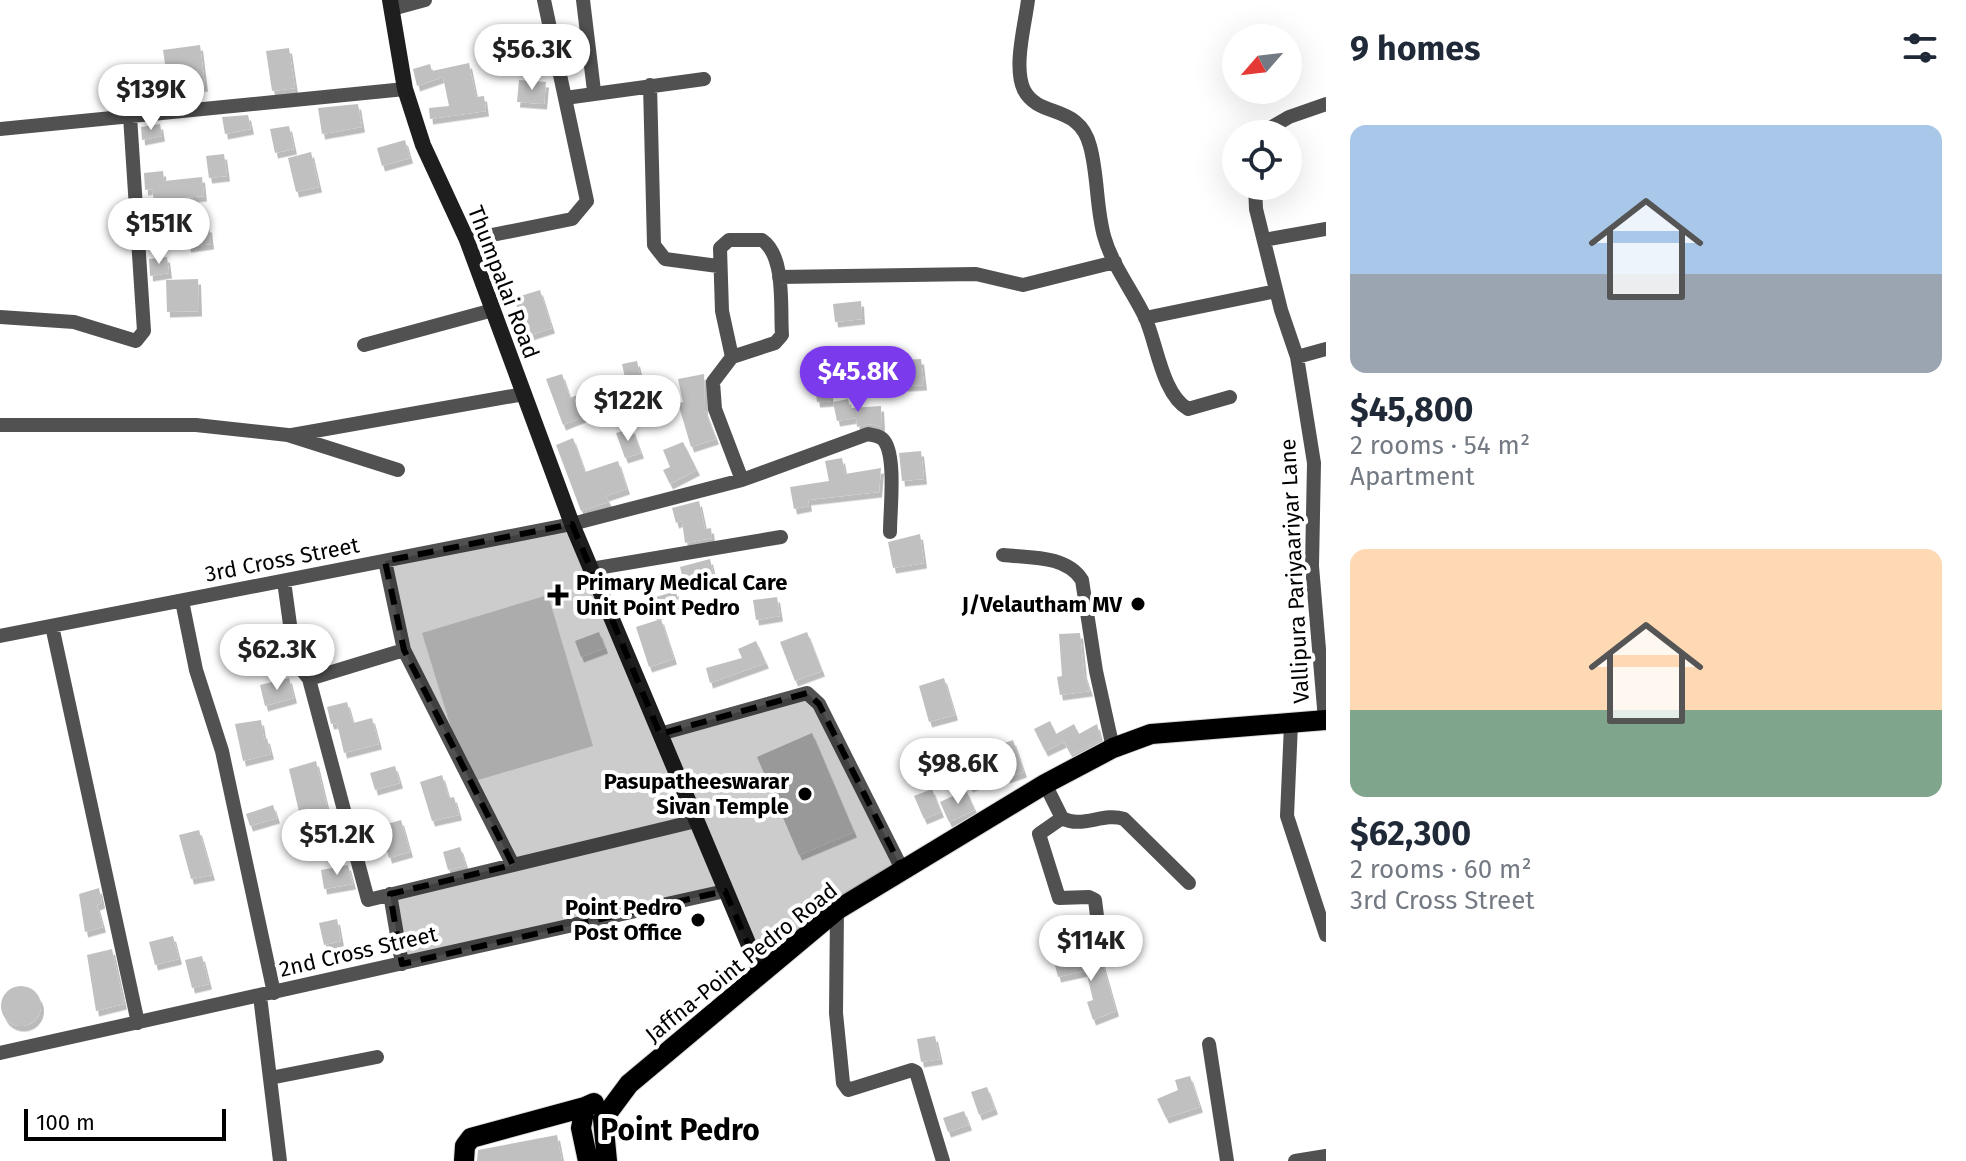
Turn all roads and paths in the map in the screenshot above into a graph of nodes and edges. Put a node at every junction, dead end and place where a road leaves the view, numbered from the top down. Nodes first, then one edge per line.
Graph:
1 (425, 0) edge
2 (544, 0) edge
3 (583, 0) edge
4 (1028, 0) edge
5 (391, 4) edge
6 (704, 79) dead end
7 (650, 85) junction
8 (405, 89) junction
9 (594, 91) junction
10 (565, 98) junction
11 (1326, 104) edge
12 (130, 116) junction
13 (1284, 120) edge
14 (0, 129) edge
15 (1257, 200) edge
16 (1326, 229) edge
17 (467, 240) junction
18 (1264, 240) junction
19 (1115, 262) junction
20 (718, 266) junction
21 (779, 277) junction
22 (1276, 291) junction
23 (493, 310) junction
24 (0, 317) edge
25 (1145, 318) junction
26 (364, 345) dead end
27 (1326, 349) edge
28 (732, 357) junction
29 (1297, 357) junction
30 (524, 394) junction
31 (1230, 397) dead end
32 (0, 425) edge
33 (288, 435) junction
34 (398, 470) dead end
35 (742, 480) junction
36 (572, 524) junction
37 (890, 532) dead end
38 (781, 537) dead end
39 (1003, 555) dead end
40 (385, 561) junction
41 (591, 569) junction
42 (284, 581) junction
43 (182, 601) junction
44 (52, 626) junction
45 (0, 636) edge
46 (404, 650) junction
47 (309, 679) junction
48 (1326, 720) edge
49 (1291, 724) junction
50 (660, 734) junction
51 (1113, 748) junction
52 (1045, 784) junction
53 (1062, 818) junction
54 (696, 821) junction
55 (513, 865) junction
56 (902, 869) junction
57 (1189, 883) dead end
58 (725, 891) junction
59 (390, 894) junction
60 (837, 910) junction
61 (1326, 935) edge
62 (1101, 948) dead end
63 (402, 964) junction
64 (761, 974) junction
65 (267, 994) junction
66 (138, 1023) junction
67 (1209, 1044) dead end
68 (0, 1053) edge
69 (377, 1057) dead end
70 (270, 1078) junction
71 (629, 1084) junction
72 (585, 1107) junction
73 (1326, 1156) edge
74 (280, 1161) edge
75 (464, 1161) edge
76 (588, 1161) edge
77 (607, 1161) edge
78 (943, 1161) edge
79 (1227, 1161) edge
80 (1295, 1161) edge

1 - 5 street
2 - 10 street
3 - 9 street
4 - 19 street
5 - 8 street, Thumpalai Road
6 - 7 street
7 - 9 street
7 - 20 street
8 - 12 street
8 - 17 street, Thumpalai Road
9 - 10 street
10 - 17 street
11 - 13 street
12 - 14 street
12 - 24 street
15 - 18 street, Vallipura Pariyaariyar Lane
16 - 18 street
17 - 23 street, Thumpalai Road
18 - 22 street, Vallipura Pariyaariyar Lane
19 - 21 street
19 - 25 street
20 - 21 street
20 - 28 street
21 - 28 street
22 - 25 street
22 - 29 street, Vallipura Pariyaariyar Lane
23 - 26 street
23 - 30 street, Thumpalai Road
25 - 31 street
27 - 29 street
28 - 35 street
29 - 48 street, Vallipura Pariyaariyar Lane
30 - 33 street
30 - 36 street, Thumpalai Road
32 - 33 street
33 - 34 street
35 - 36 street, 3rd Cross Street
35 - 37 street, 3rd Cross Street
36 - 40 street, 3rd Cross Street
36 - 41 street, Thumpalai Road
38 - 41 street
39 - 51 street
40 - 42 street, 3rd Cross Street
40 - 46 street
41 - 50 street, Thumpalai Road
42 - 43 street, 3rd Cross Street
42 - 47 street
43 - 44 street, 3rd Cross Street
43 - 65 street
44 - 45 street, 3rd Cross Street
44 - 66 street
46 - 47 street
46 - 55 street
47 - 59 street
48 - 49 main road, Jaffna-Point Pedro Road
49 - 51 main road, Jaffna-Point Pedro Road
49 - 61 street
50 - 54 street, Thumpalai Road
50 - 56 street
51 - 52 main road, Jaffna-Point Pedro Road
52 - 53 street
52 - 56 main road, Jaffna-Point Pedro Road
53 - 57 street
53 - 62 street
54 - 55 street
54 - 58 street, Thumpalai Road
55 - 59 street
56 - 60 main road, Jaffna-Point Pedro Road
58 - 63 street, 2nd Cross Street
58 - 64 street, Thumpalai Road
59 - 63 street
60 - 64 main road, Jaffna-Point Pedro Road
60 - 78 street
63 - 65 street, 2nd Cross Street
64 - 71 main road, Jaffna-Point Pedro Road
65 - 66 street, 2nd Cross Street
65 - 70 street
66 - 68 street, 2nd Cross Street
67 - 79 street
69 - 70 street
70 - 74 street
71 - 72 main road, Jaffna-Point Pedro Road
71 - 77 main road, Jaffna-Point Pedro Road
72 - 75 main road, Jaffna-Point Pedro Road
72 - 76 main road
73 - 80 street

